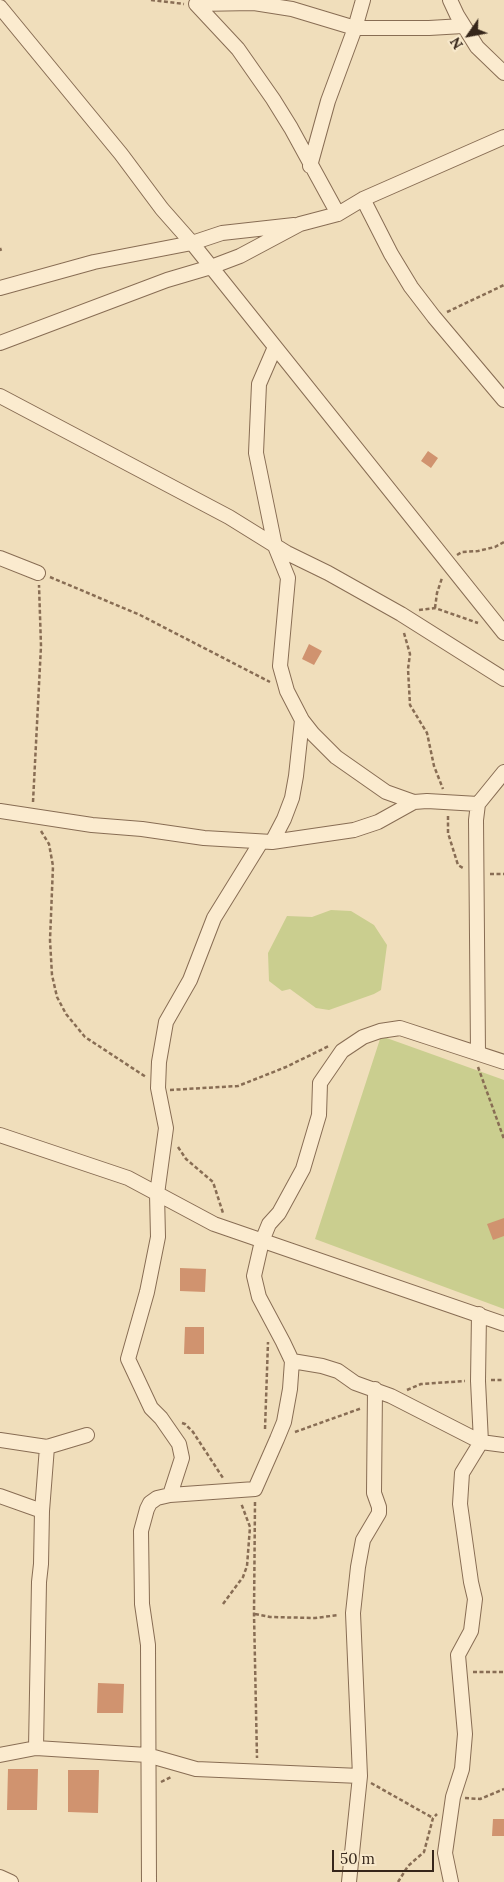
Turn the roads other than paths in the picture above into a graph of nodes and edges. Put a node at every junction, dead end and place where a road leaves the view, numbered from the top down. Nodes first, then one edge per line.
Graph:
1 (363, 0) edge
2 (450, 0) edge
3 (0, 7) edge
4 (463, 26) junction
5 (355, 28) junction
6 (504, 73) edge
7 (504, 137) edge
8 (310, 166) junction
9 (363, 199) junction
10 (338, 214) junction
11 (300, 224) junction
12 (192, 243) junction
13 (211, 267) junction
14 (0, 288) edge
15 (0, 343) edge
16 (275, 347) junction
17 (0, 396) edge
18 (504, 400) edge
19 (275, 546) junction
20 (0, 558) edge
21 (38, 573) road end
22 (504, 633) edge
23 (504, 679) edge
24 (302, 720) junction
25 (504, 772) edge
26 (414, 802) junction
27 (478, 804) junction
28 (0, 811) edge
29 (266, 842) junction
30 (478, 1053) junction
31 (504, 1062) edge
32 (0, 1135) edge
33 (157, 1194) junction
34 (262, 1241) junction
35 (479, 1314) junction
36 (504, 1324) edge
37 (292, 1361) junction
38 (376, 1389) junction
39 (87, 1435) dead end
40 (0, 1440) edge
41 (480, 1442) junction
42 (504, 1445) edge
43 (46, 1446) junction
44 (170, 1495) junction
45 (0, 1496) edge
46 (42, 1512) junction
47 (36, 1748) junction
48 (0, 1755) edge
49 (147, 1756) junction
50 (360, 1776) junction
51 (0, 1877) edge
52 (11, 1882) edge
53 (149, 1882) edge
54 (349, 1882) edge
55 (451, 1882) edge

1 - 5 street
2 - 4 street
3 - 12 street
4 - 5 street
4 - 6 street
5 - 8 street
5 - 8 street
7 - 9 street
8 - 10 street
9 - 10 street
9 - 18 street
10 - 11 street
11 - 12 street
11 - 13 street
12 - 13 street
12 - 14 street
13 - 15 street
13 - 16 street
16 - 19 street
16 - 22 street
17 - 19 street
19 - 23 street
19 - 24 street
20 - 21 street
24 - 26 street
24 - 29 street
25 - 27 street
26 - 27 street
26 - 29 street
27 - 30 street
28 - 29 street
29 - 33 street
30 - 31 street
30 - 34 street
32 - 33 street
33 - 34 street
33 - 44 street
34 - 35 street
34 - 37 street
35 - 36 street
35 - 41 street
37 - 38 street
37 - 44 street
38 - 41 street
38 - 50 street
39 - 43 street
40 - 43 street
41 - 42 street
41 - 55 street
43 - 46 street
44 - 49 street
45 - 46 street
46 - 47 street
47 - 48 street
47 - 49 street
49 - 50 street
49 - 53 street
50 - 54 street
51 - 52 street

